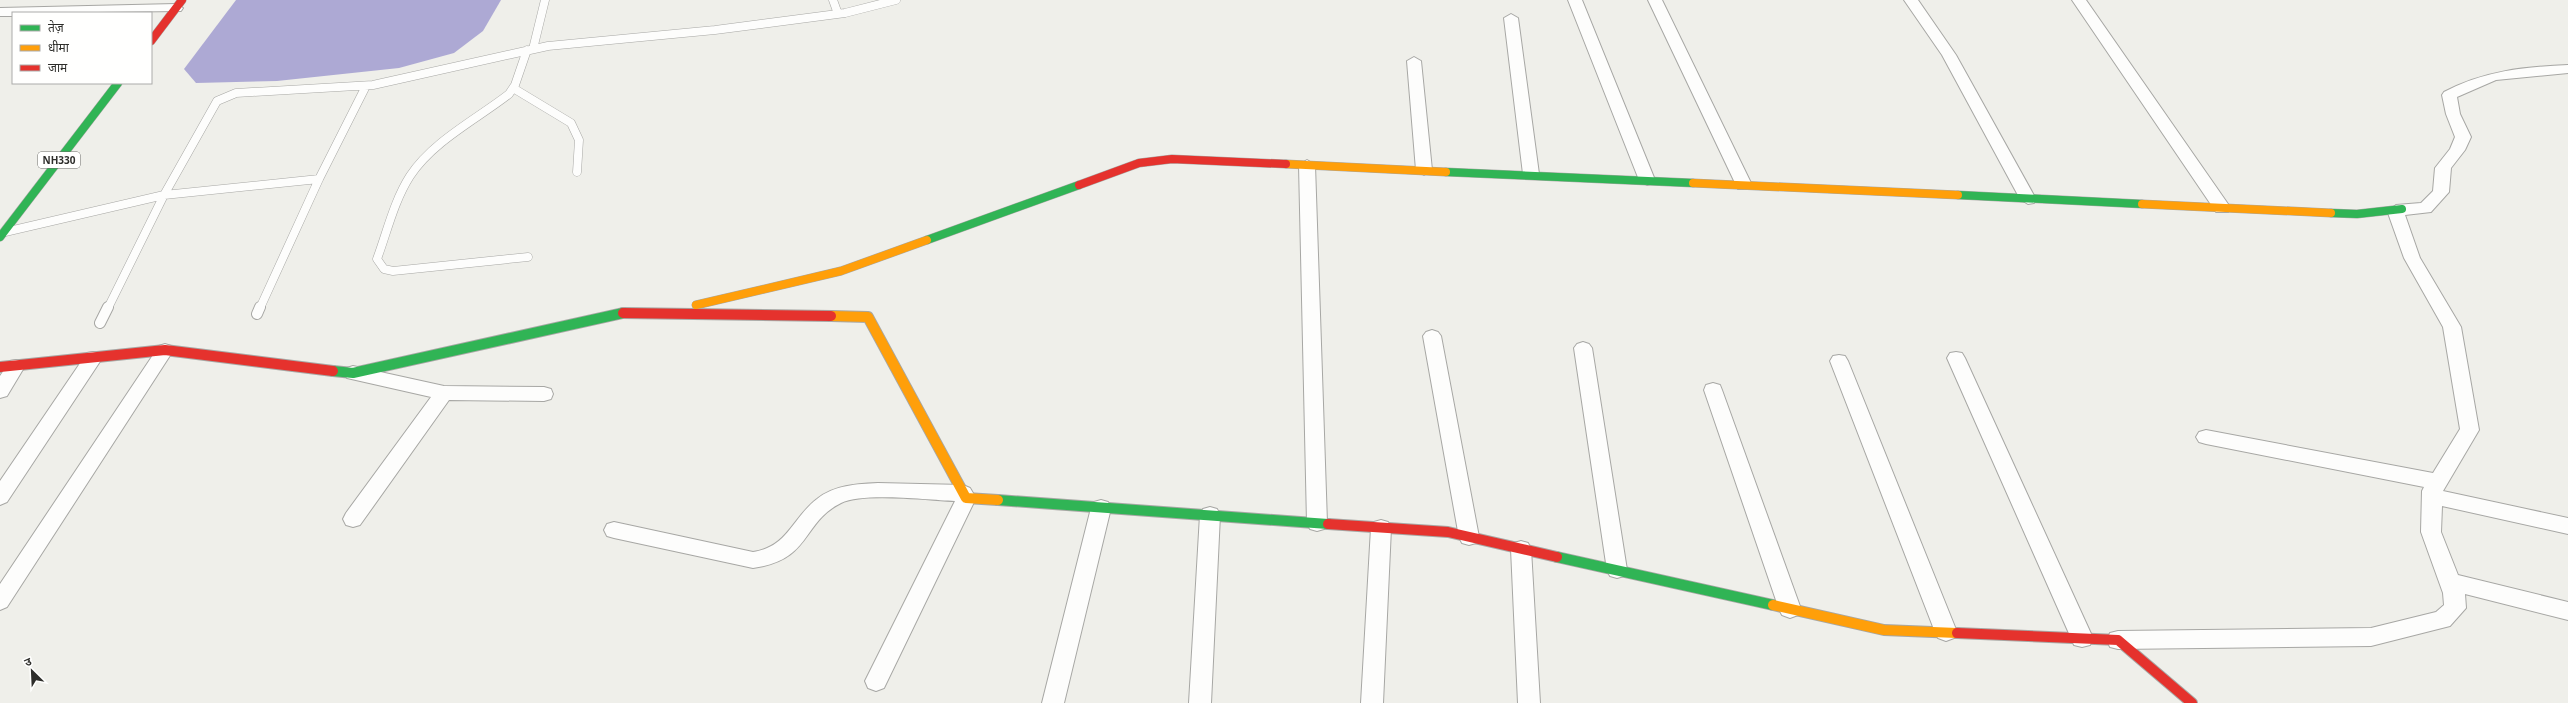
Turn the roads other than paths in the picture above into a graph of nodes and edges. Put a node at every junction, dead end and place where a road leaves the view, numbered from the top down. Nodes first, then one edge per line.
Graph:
1 (17, 0) edge
2 (545, 0) edge
3 (833, 0) edge
4 (896, 0) edge
5 (1575, 0) edge
6 (1655, 0) edge
7 (1911, 0) edge
8 (2079, 0) edge
9 (179, 4) edge
10 (1, 12) edge
11 (838, 14) junction
12 (1511, 18) dead end
13 (152, 40) edge
14 (530, 49) junction
15 (1414, 61) dead end
16 (2568, 69) edge
17 (117, 84) edge
18 (366, 86) junction
19 (513, 88) junction
20 (1307, 165) junction
21 (1424, 170) junction
22 (577, 172) dead end
23 (1531, 174) junction
24 (319, 179) junction
25 (1647, 180) junction
26 (1744, 185) junction
27 (164, 195) junction
28 (2028, 198) junction
29 (2222, 208) junction
30 (2402, 209) junction
31 (5, 226) edge
32 (528, 257) dead end
33 (662, 313) junction
34 (257, 314) dead end
35 (100, 323) dead end
36 (1432, 336) dead end
37 (1583, 348) dead end
38 (165, 350) junction
39 (93, 358) junction
40 (1956, 358) dead end
41 (1839, 361) dead end
42 (8, 367) edge
43 (353, 373) junction
44 (1713, 390) dead end
45 (0, 391) edge
46 (444, 393) junction
47 (544, 394) dead end
48 (2206, 437) dead end
49 (2435, 489) junction
50 (964, 496) junction
51 (0, 497) edge
52 (1101, 508) junction
53 (1210, 515) junction
54 (353, 519) dead end
55 (1318, 523) junction
56 (2568, 526) edge
57 (1382, 528) junction
58 (614, 530) dead end
59 (1469, 537) junction
60 (1521, 549) junction
61 (1617, 570) junction
62 (2450, 582) junction
63 (0, 601) edge
64 (1790, 609) junction
65 (2568, 611) edge
66 (1946, 632) junction
67 (2082, 638) junction
68 (2118, 640) junction
69 (876, 681) dead end
70 (1053, 703) edge
71 (1200, 703) edge
72 (1372, 703) edge
73 (1529, 703) edge
74 (2192, 703) edge

1 - 10 street
2 - 14 lane
3 - 11 lane
4 - 11 lane
5 - 25 street
6 - 26 street
7 - 28 street
8 - 29 street
9 - 10 street
9 - 13 main road
11 - 14 lane
12 - 23 street
14 - 18 lane
14 - 19 lane
15 - 21 street
16 - 30 street
17 - 31 main road, NH330
18 - 24 lane
18 - 27 lane
19 - 22 lane
19 - 32 lane
20 - 21 main road
20 - 33 main road
20 - 55 street
21 - 23 main road
23 - 25 main road
24 - 27 lane
24 - 34 lane
25 - 26 main road
26 - 28 main road
27 - 31 lane
27 - 35 lane
28 - 29 main road
29 - 30 main road
30 - 49 street
33 - 43 main road
33 - 50 main road
36 - 59 street
37 - 61 street
38 - 39 main road
38 - 43 main road
38 - 63 street
39 - 42 main road
39 - 51 street
40 - 67 street
41 - 66 street
42 - 45 street
43 - 46 street
44 - 64 street
46 - 47 street
46 - 54 street
48 - 49 street
49 - 56 street
49 - 62 street
50 - 52 main road
50 - 58 street
50 - 69 street
52 - 53 main road
52 - 70 street
53 - 55 main road
53 - 71 street
55 - 57 main road
57 - 59 main road
57 - 72 street
59 - 60 main road
60 - 61 main road
60 - 73 street
61 - 64 main road
62 - 65 street
62 - 68 street
64 - 66 main road
66 - 67 main road
67 - 68 main road
68 - 74 main road

